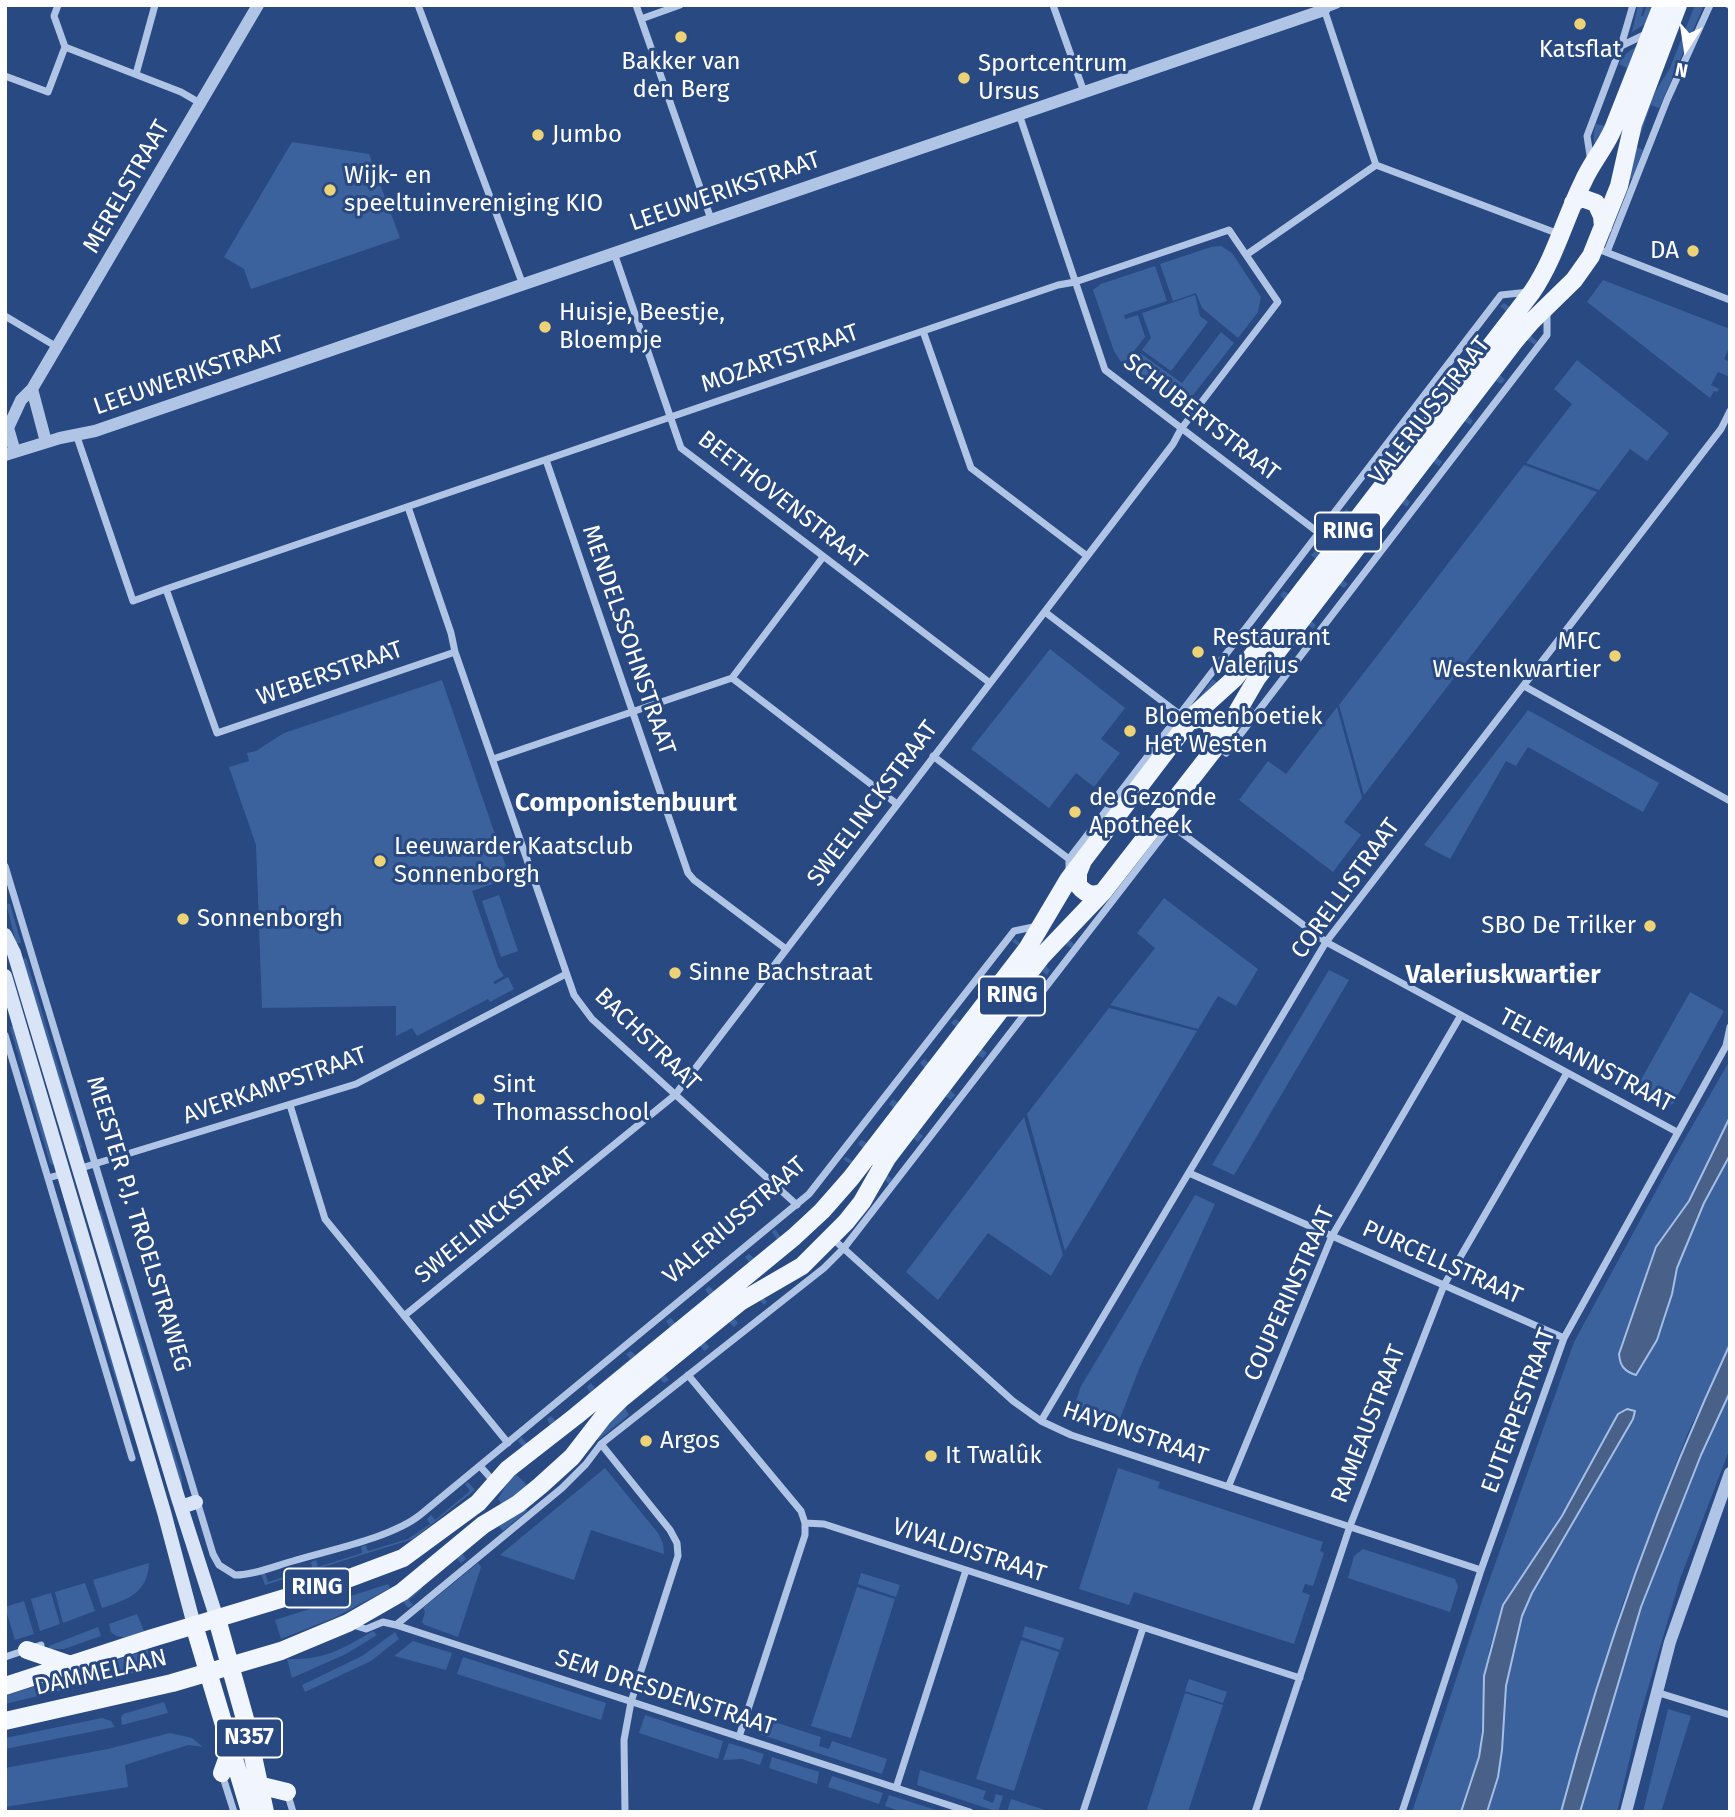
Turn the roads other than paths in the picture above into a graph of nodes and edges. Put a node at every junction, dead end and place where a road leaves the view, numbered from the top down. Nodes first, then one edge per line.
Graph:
1 (58, 5) edge
2 (155, 5) edge
3 (258, 5) edge
4 (418, 5) edge
5 (636, 5) edge
6 (680, 5) edge
7 (1053, 5) edge
8 (1337, 5) edge
9 (1633, 5) edge
10 (1662, 5) edge
11 (1678, 5) edge
12 (1710, 5) edge
13 (1323, 7) edge
14 (641, 19) junction
15 (1652, 31) junction
16 (1622, 46) junction
17 (65, 47) junction
18 (136, 74) junction
19 (5, 76) edge
20 (1084, 92) junction
21 (200, 103) junction
22 (1018, 114) junction
23 (1376, 165) junction
24 (1591, 166) junction
25 (1573, 203) junction
26 (711, 219) junction
27 (1603, 227) junction
28 (1559, 237) junction
29 (1601, 250) junction
30 (614, 252) junction
31 (1246, 255) junction
32 (1584, 267) junction
33 (1075, 282) junction
34 (523, 285) junction
35 (1532, 292) junction
36 (1730, 300) edge
37 (5, 316) edge
38 (923, 331) junction
39 (57, 347) junction
40 (32, 389) junction
41 (1730, 411) edge
42 (671, 418) junction
43 (1181, 429) junction
44 (1721, 429) junction
45 (1730, 433) edge
46 (76, 434) junction
47 (46, 442) junction
48 (10, 453) edge
49 (546, 460) junction
50 (408, 507) junction
51 (1319, 533) junction
52 (1087, 556) junction
53 (823, 557) junction
54 (166, 589) junction
55 (1045, 612) junction
56 (455, 652) junction
57 (732, 678) junction
58 (990, 683) junction
59 (1524, 686) junction
60 (632, 712) junction
61 (1185, 718) junction
62 (933, 756) junction
63 (1212, 757) junction
64 (493, 759) junction
65 (1730, 801) edge
66 (897, 804) junction
67 (1166, 821) junction
68 (1076, 861) junction
69 (5, 866) edge
70 (1103, 892) junction
71 (1044, 924) junction
72 (5, 935) edge
73 (1326, 942) junction
74 (786, 949) junction
75 (566, 974) junction
76 (5, 976) edge
77 (1461, 1015) junction
78 (1730, 1027) edge
79 (5, 1035) edge
80 (1728, 1045) edge
81 (1567, 1073) junction
82 (674, 1095) junction
83 (290, 1105) junction
84 (1677, 1132) junction
85 (94, 1164) junction
86 (79, 1169) junction
87 (1189, 1173) junction
88 (63, 1174) junction
89 (48, 1178) junction
90 (836, 1195) junction
91 (797, 1205) junction
92 (846, 1222) junction
93 (1332, 1236) junction
94 (838, 1243) junction
95 (786, 1277) junction
96 (1444, 1285) junction
97 (783, 1298) junction
98 (404, 1317) junction
99 (1564, 1338) junction
100 (688, 1375) junction
101 (1041, 1421) junction
102 (562, 1428) junction
103 (508, 1443) junction
104 (601, 1444) junction
105 (132, 1458) joint
106 (572, 1464) junction
107 (150, 1466) junction
108 (480, 1466) junction
109 (1730, 1473) edge
110 (495, 1483) junction
111 (1229, 1485) junction
112 (197, 1502) junction
113 (181, 1507) junction
114 (805, 1523) junction
115 (1350, 1526) junction
116 (966, 1570) junction
117 (1481, 1570) junction
118 (247, 1574) joint
119 (217, 1619) junction
120 (348, 1623) junction
121 (194, 1625) junction
122 (396, 1625) junction
123 (1143, 1628) junction
124 (34, 1647) joint
125 (5, 1657) edge
126 (71, 1665) junction
127 (232, 1665) junction
128 (208, 1672) junction
129 (1300, 1678) junction
130 (5, 1686) edge
131 (1656, 1692) junction
132 (631, 1702) junction
133 (1730, 1715) edge
134 (5, 1721) edge
135 (739, 1737) junction
136 (231, 1748) junction
137 (222, 1773) joint
138 (258, 1785) junction
139 (896, 1788) junction
140 (287, 1792) joint
141 (234, 1812) edge
142 (250, 1812) edge
143 (265, 1812) edge
144 (292, 1812) edge
145 (625, 1812) edge
146 (970, 1812) edge
147 (1083, 1812) edge
148 (1255, 1812) edge
149 (1402, 1812) edge
150 (1626, 1812) edge

1 - 17 street
2 - 18 street
3 - 21 street, MERELSTRAAT
4 - 34 street
5 - 14 street
6 - 14 street
7 - 20 street
8 - 13 street, LEEUWERIKSTRAAT
9 - 16 street, VALERIUSSTRAAT
10 - 15 main road, VALERIUSSTRAAT
11 - 27 main road, VALERIUSSTRAAT / RING
12 - 29 street, VALERIUSSTRAAT
13 - 20 street, LEEUWERIKSTRAAT
13 - 23 street
14 - 26 street
15 - 16 street
15 - 24 main road, VALERIUSSTRAAT / RING
16 - 24 street, VALERIUSSTRAAT
17 - 18 street
17 - 19 street
18 - 21 street
20 - 22 street, LEEUWERIKSTRAAT
21 - 39 street, MERELSTRAAT
22 - 26 street, LEEUWERIKSTRAAT
22 - 33 street, SCHUBERTSTRAAT
23 - 28 street
23 - 31 street
24 - 25 main road, VALERIUSSTRAAT / RING
25 - 27 main road
25 - 28 main road, VALERIUSSTRAAT / RING
26 - 30 street, LEEUWERIKSTRAAT
27 - 29 main road, VALERIUSSTRAAT / RING
28 - 32 main road
28 - 35 main road, VALERIUSSTRAAT / RING
29 - 32 main road, VALERIUSSTRAAT / RING
29 - 36 street
30 - 34 street, LEEUWERIKSTRAAT
30 - 42 street, BEETHOVENSTRAAT
31 - 33 street, MOZARTSTRAAT
31 - 43 street, SWEELINCKSTRAAT
32 - 63 main road, VALERIUSSTRAAT / RING
33 - 38 street, MOZARTSTRAAT
33 - 43 street, SCHUBERTSTRAAT
34 - 46 street, LEEUWERIKSTRAAT
35 - 51 street, VALERIUSSTRAAT
35 - 61 main road, VALERIUSSTRAAT / RING
37 - 39 street
38 - 42 street, MOZARTSTRAAT
38 - 52 street
39 - 40 street, MERELSTRAAT
40 - 47 street
40 - 48 street, MERELSTRAAT
41 - 44 street, CORELLISTRAAT
42 - 49 street, MOZARTSTRAAT
42 - 53 street, BEETHOVENSTRAAT
43 - 51 street, SCHUBERTSTRAAT
43 - 52 street, SWEELINCKSTRAAT
44 - 45 street
44 - 59 street, CORELLISTRAAT
46 - 47 street, LEEUWERIKSTRAAT
46 - 54 street, MOZARTSTRAAT
47 - 48 street, LEEUWERIKSTRAAT
49 - 50 street, MOZARTSTRAAT
49 - 60 street, MENDELSSOHNSTRAAT
50 - 54 street, MOZARTSTRAAT
50 - 56 street, BACHSTRAAT
51 - 61 street, VALERIUSSTRAAT
52 - 55 street, SWEELINCKSTRAAT
53 - 57 street
53 - 58 street, BEETHOVENSTRAAT
54 - 56 street, WEBERSTRAAT
55 - 58 street, SWEELINCKSTRAAT
55 - 61 street
56 - 64 street, BACHSTRAAT
57 - 60 street
57 - 66 street
58 - 62 street, SWEELINCKSTRAAT
59 - 65 street
59 - 73 street, CORELLISTRAAT
60 - 64 street
60 - 74 street, MENDELSSOHNSTRAAT
61 - 63 main road
61 - 68 main road, VALERIUSSTRAAT / RING
62 - 66 street, SWEELINCKSTRAAT
62 - 68 street
63 - 67 main road, VALERIUSSTRAAT / RING
64 - 75 street, BACHSTRAAT
66 - 74 street, SWEELINCKSTRAAT
67 - 70 main road, VALERIUSSTRAAT / RING
67 - 73 street, TELEMANNSTRAAT
67 - 94 street, VALERIUSSTRAAT
68 - 70 main road
68 - 71 main road, VALERIUSSTRAAT / RING
69 - 85 street, MEESTER P.J. TROELSTRAWEG
70 - 92 main road, VALERIUSSTRAAT / RING
71 - 90 main road, VALERIUSSTRAAT / RING
71 - 91 street, VALERIUSSTRAAT
72 - 86 main road, MEESTER P.J. TROELSTRAWEG
73 - 77 street, TELEMANNSTRAAT
73 - 87 street, CORELLISTRAAT
74 - 82 street, SWEELINCKSTRAAT
75 - 82 street, BACHSTRAAT
75 - 83 street, AVERKAMPSTRAAT
76 - 88 main road
77 - 81 street, TELEMANNSTRAAT
77 - 93 street, COUPERINSTRAAT
78 - 80 street, EUTERPESTRAAT
79 - 89 street
80 - 84 street, EUTERPESTRAAT
81 - 84 street, TELEMANNSTRAAT
81 - 96 street, RAMEAUSTRAAT
82 - 91 street, BACHSTRAAT
82 - 98 street, SWEELINCKSTRAAT
83 - 85 street, AVERKAMPSTRAAT
83 - 98 street
84 - 99 street, EUTERPESTRAAT
85 - 86 street, AVERKAMPSTRAAT
85 - 112 street, MEESTER P.J. TROELSTRAWEG
86 - 88 street, AVERKAMPSTRAAT
86 - 113 main road, MEESTER P.J. TROELSTRAWEG
87 - 93 street, PURCELLSTRAAT
87 - 101 street, CORELLISTRAAT
88 - 89 street
88 - 107 main road
89 - 105 street
90 - 92 main road, VALERIUSSTRAAT
90 - 102 main road, VALERIUSSTRAAT / RING
91 - 103 street, VALERIUSSTRAAT
92 - 94 main road, VALERIUSSTRAAT / RING
93 - 96 street, PURCELLSTRAAT
93 - 111 street, COUPERINSTRAAT
94 - 95 main road, VALERIUSSTRAAT / RING
94 - 97 street, VALERIUSSTRAAT
94 - 101 street, HAYDNSTRAAT
95 - 97 street
95 - 106 main road, VALERIUSSTRAAT / RING
96 - 99 street, PURCELLSTRAAT
96 - 115 street, RAMEAUSTRAAT
97 - 100 street, VALERIUSSTRAAT
98 - 103 street
99 - 117 street, EUTERPESTRAAT
100 - 104 street, VALERIUSSTRAAT
100 - 114 street
101 - 111 street, HAYDNSTRAAT
102 - 106 main road, VALERIUSSTRAAT
102 - 110 main road, VALERIUSSTRAAT / RING
103 - 108 street, VALERIUSSTRAAT
104 - 106 street, VALERIUSSTRAAT
104 - 132 street
105 - 107 main road
106 - 120 main road, VALERIUSSTRAAT / RING
106 - 122 street, VALERIUSSTRAAT
107 - 121 main road
108 - 110 street
108 - 118 street, VALERIUSSTRAAT
109 - 131 street
110 - 119 main road, VALERIUSSTRAAT / RING
111 - 115 street, HAYDNSTRAAT
112 - 113 main road
112 - 118 street, MEESTER P.J. TROELSTRAWEG
113 - 119 main road, MEESTER P.J. TROELSTRAWEG
114 - 116 street, VIVALDISTRAAT
114 - 135 street
115 - 117 street, HAYDNSTRAAT
115 - 129 street, RAMEAUSTRAAT
116 - 123 street, VIVALDISTRAAT
116 - 139 street
117 - 149 street, EUTERPESTRAAT
119 - 121 main road, RING
119 - 127 main road, N357
120 - 122 street, SEM DRESDENSTRAAT
120 - 127 main road, RING
121 - 126 main road, DAMMELAAN / RING
121 - 128 main road, N357
122 - 132 street, SEM DRESDENSTRAAT
123 - 129 street, VIVALDISTRAAT
123 - 147 street
124 - 125 street, DAMMELAAN
124 - 126 main road
126 - 130 main road, DAMMELAAN / RING
127 - 128 main road, RING
127 - 138 main road, N357
128 - 134 main road, DAMMELAAN / RING
128 - 136 main road, N357
129 - 148 street, RAMEAUSTRAAT
131 - 133 street
131 - 150 street
132 - 135 street, SEM DRESDENSTRAAT
132 - 145 street
135 - 139 street, SEM DRESDENSTRAAT
136 - 137 main road
136 - 142 main road, N357
137 - 141 street
138 - 140 main road
138 - 143 main road, N357
139 - 146 street, SEM DRESDENSTRAAT
140 - 144 street

